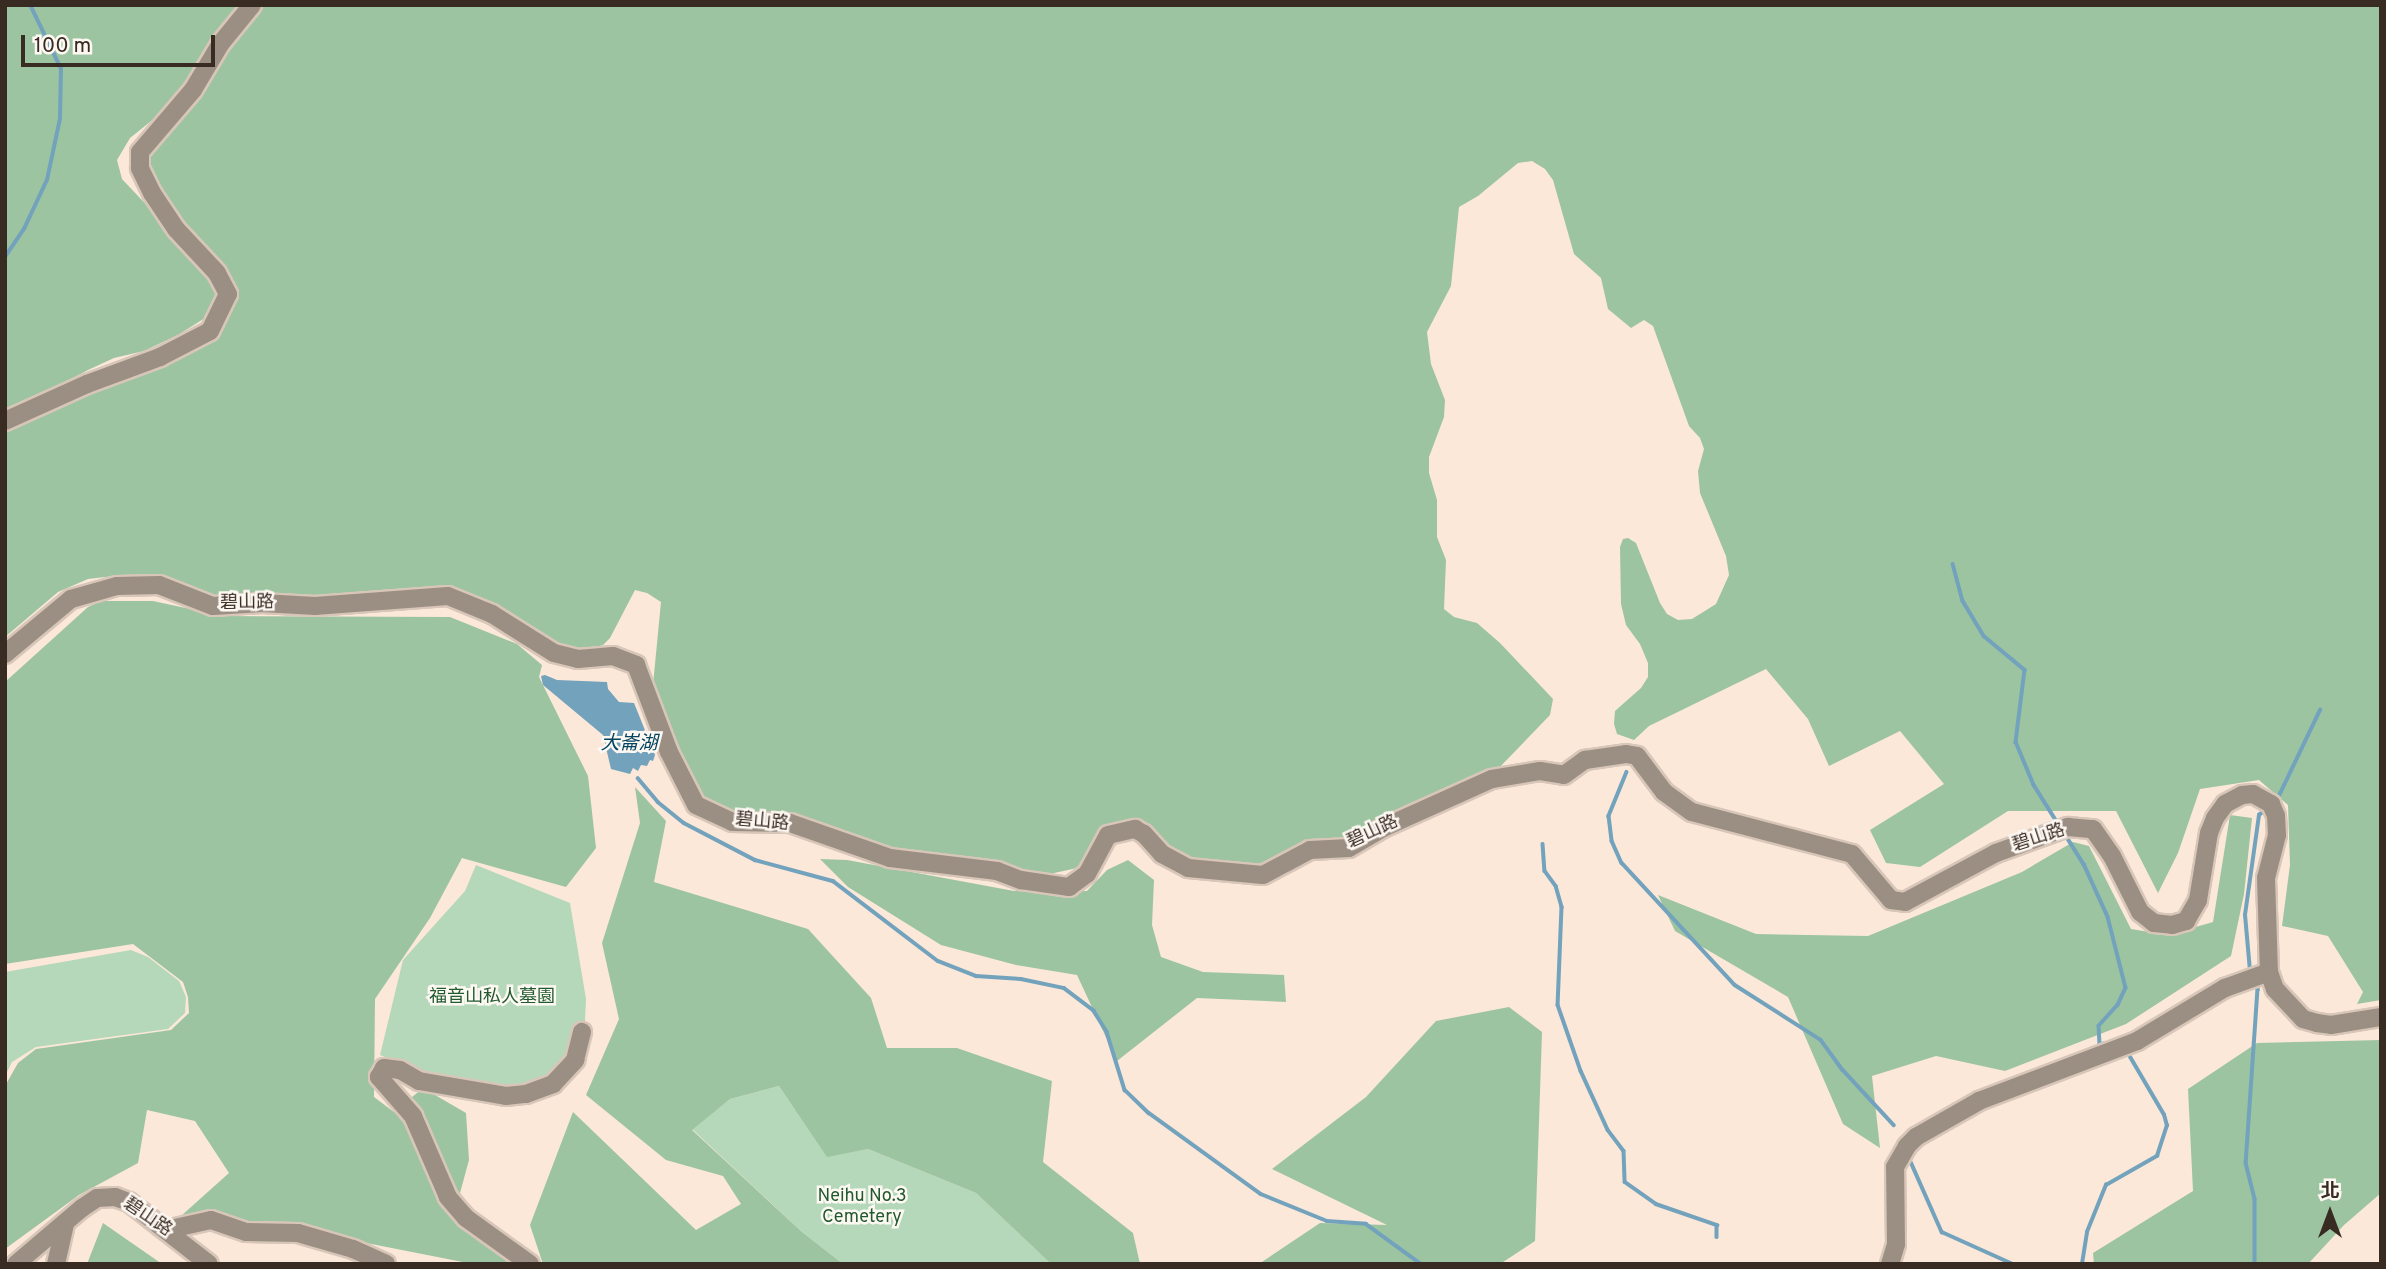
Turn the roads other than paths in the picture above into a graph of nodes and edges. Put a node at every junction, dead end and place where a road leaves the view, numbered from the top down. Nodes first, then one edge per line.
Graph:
1 (252, 5) edge
2 (5, 421) edge
3 (5, 654) edge
4 (2269, 972) junction
5 (2381, 1017) edge
6 (582, 1032) dead end
7 (65, 1224) junction
8 (166, 1230) junction
9 (16, 1264) edge
10 (56, 1264) edge
11 (209, 1264) edge
12 (386, 1264) edge
13 (530, 1264) edge
14 (1890, 1264) edge

1 - 2 street
3 - 4 street, 碧山路
4 - 5 street, 碧山路
4 - 14 street
6 - 13 street
7 - 8 street, 碧山路
7 - 9 street, 碧山路
7 - 10 street
8 - 11 street, 碧山路
8 - 12 street

